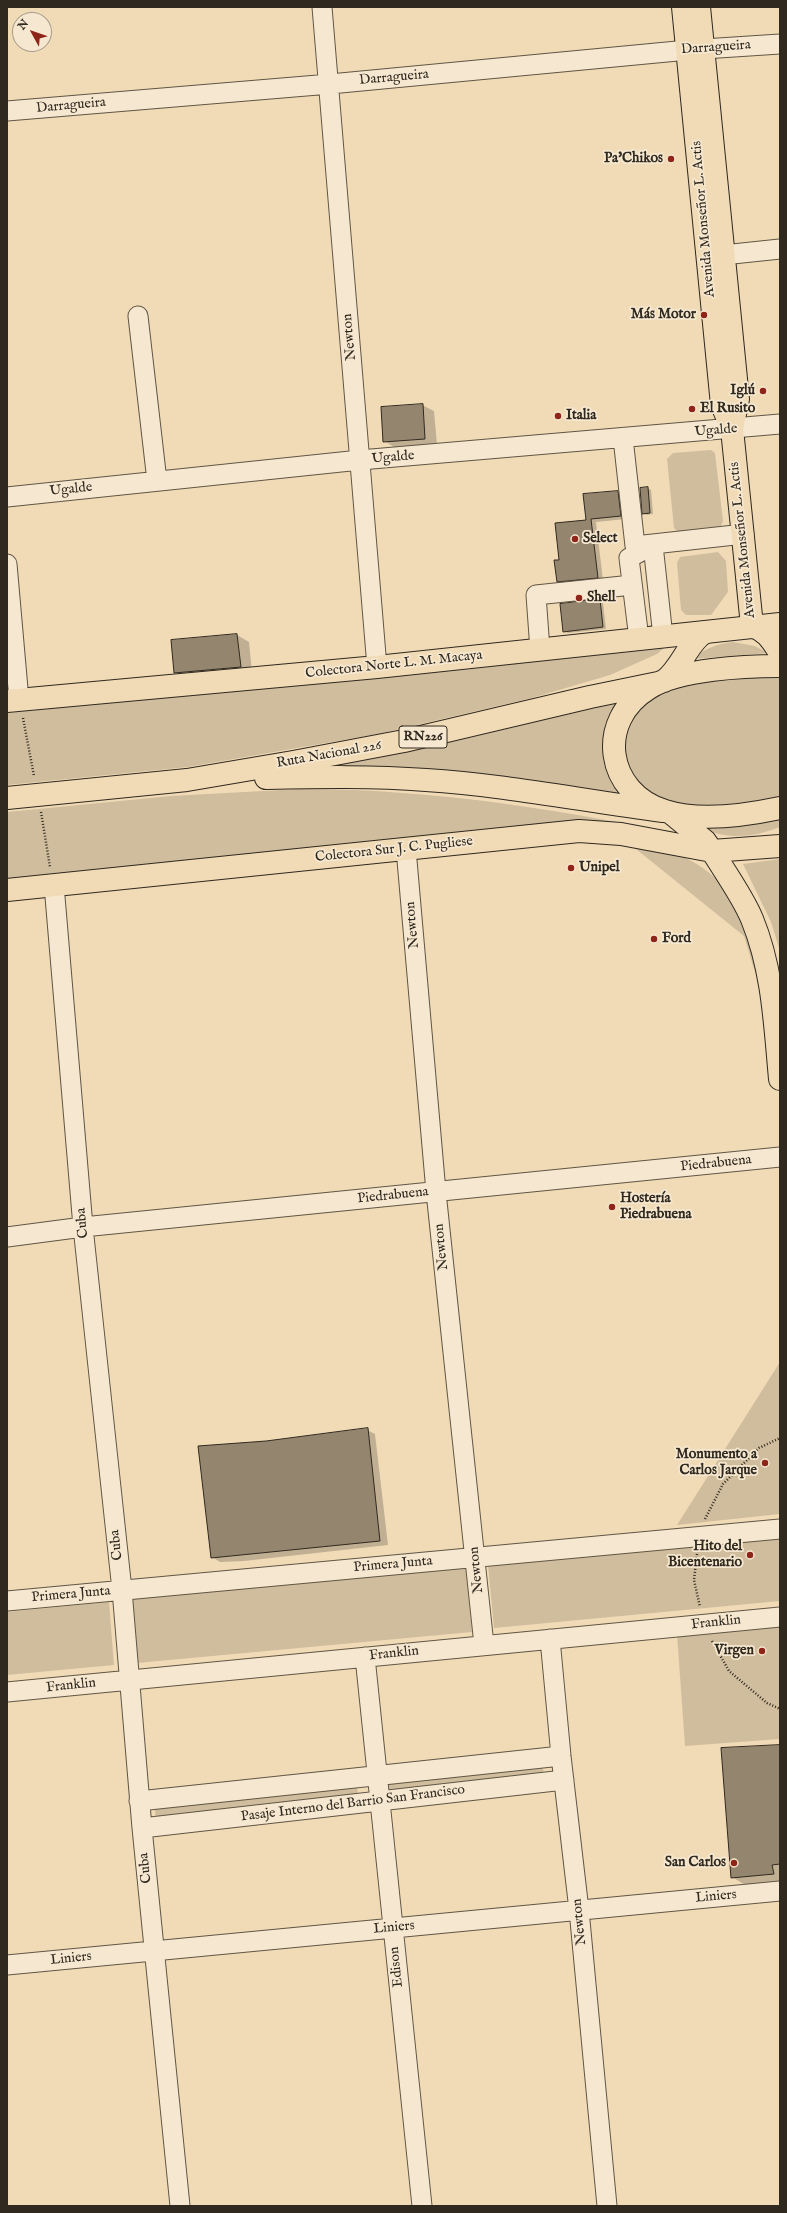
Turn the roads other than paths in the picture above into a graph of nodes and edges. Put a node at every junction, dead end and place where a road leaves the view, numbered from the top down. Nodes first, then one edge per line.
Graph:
1 (322, 7) edge
2 (683, 7) edge
3 (699, 7) edge
4 (780, 44) edge
5 (695, 50) junction
6 (330, 84) junction
7 (7, 111) edge
8 (780, 249) edge
9 (724, 255) junction
10 (138, 316) dead end
11 (780, 424) edge
12 (732, 429) junction
13 (623, 438) junction
14 (360, 460) junction
15 (157, 481) junction
16 (7, 497) edge
17 (744, 534) junction
18 (639, 550) junction
19 (7, 564) edge
20 (632, 585) junction
21 (780, 624) edge
22 (752, 626) junction
23 (706, 632) junction
24 (663, 637) junction
25 (639, 639) junction
26 (540, 650) junction
27 (780, 653) edge
28 (780, 666) edge
29 (377, 667) junction
30 (661, 682) junction
31 (13, 701) edge
32 (187, 780) junction
33 (7, 798) edge
34 (780, 808) edge
35 (667, 812) junction
36 (780, 846) edge
37 (406, 849) junction
38 (712, 851) junction
39 (54, 885) junction
40 (7, 890) edge
41 (780, 1079) edge
42 (780, 1157) edge
43 (436, 1192) junction
44 (83, 1227) junction
45 (7, 1237) edge
46 (780, 1529) edge
47 (476, 1557) junction
48 (122, 1590) junction
49 (7, 1601) edge
50 (780, 1617) edge
51 (550, 1639) junction
52 (484, 1645) junction
53 (364, 1657) junction
54 (129, 1680) junction
55 (7, 1692) edge
56 (561, 1756) junction
57 (376, 1776) junction
58 (564, 1780) junction
59 (139, 1801) junction
60 (379, 1802) junction
61 (142, 1828) junction
62 (780, 1891) edge
63 (580, 1910) junction
64 (393, 1928) junction
65 (155, 1951) junction
66 (7, 1965) edge
67 (180, 2206) edge
68 (422, 2206) edge
69 (607, 2206) edge

1 - 6 street, Newton
2 - 5 main road, Avenida Monseñor L. Actis
3 - 5 main road, Avenida Monseñor L. Actis
4 - 5 street, Darragueira
5 - 6 street, Darragueira
5 - 9 main road, Avenida Monseñor L. Actis
5 - 12 main road, Avenida Monseñor L. Actis
6 - 7 street, Darragueira
6 - 14 street, Newton
8 - 9 street
9 - 12 main road, Avenida Monseñor L. Actis
10 - 15 street
11 - 12 street, Ugalde
12 - 13 street, Ugalde
12 - 17 main road, Avenida Monseñor L. Actis
13 - 14 street, Ugalde
13 - 18 street
14 - 15 street, Ugalde
14 - 29 street, Newton
15 - 16 street, Ugalde
17 - 18 street
17 - 22 main road, Avenida Monseñor L. Actis
18 - 20 street
18 - 24 street
19 - 31 street
20 - 25 street
20 - 26 street
21 - 22 main road, Colectora Norte L. M. Macaya
22 - 23 main road, Colectora Norte L. M. Macaya
22 - 27 main road
23 - 24 main road, Colectora Norte L. M. Macaya
23 - 30 main road
24 - 25 main road, Colectora Norte L. M. Macaya
25 - 26 main road, Colectora Norte L. M. Macaya
26 - 29 main road, Colectora Norte L. M. Macaya
28 - 30 main road, Ruta Nacional 226 / RN226
29 - 31 main road, Colectora Norte L. M. Macaya
30 - 32 main road, Ruta Nacional 226 / RN226
30 - 35 main road, Ruta Nacional 226 / RN226
32 - 33 main road, Ruta Nacional 226 / RN226
32 - 35 main road, Ruta Nacional 226 / RN226
34 - 35 main road, Ruta Nacional 226 / RN226
35 - 38 main road
36 - 38 main road, Colectora Sur J. C. Pugliese
37 - 38 main road, Colectora Sur J. C. Pugliese
37 - 39 main road, Colectora Sur J. C. Pugliese
37 - 43 street, Newton
38 - 41 main road
39 - 40 main road, Colectora Sur J. C. Pugliese
39 - 44 street, Cuba
42 - 43 street, Piedrabuena
43 - 44 street, Piedrabuena
43 - 47 street, Newton
44 - 45 street, Piedrabuena
44 - 48 street, Cuba
46 - 47 street, Primera Junta
47 - 48 street, Primera Junta
47 - 52 street, Newton
48 - 49 street, Primera Junta
48 - 54 street, Cuba
50 - 51 street, Franklin
51 - 52 street, Franklin
51 - 56 street, Newton
52 - 53 street, Franklin
53 - 54 street, Franklin
53 - 57 street, Edison
54 - 55 street, Franklin
54 - 59 street, Cuba
56 - 57 street, Pasaje Interno del Barrio San Francisco
56 - 58 street, Newton
57 - 59 street, Pasaje Interno del Barrio San Francisco
57 - 60 street, Edison
58 - 60 street, Pasaje Interno del Barrio San Francisco
58 - 63 street, Newton
59 - 61 street, Cuba
60 - 61 street, Pasaje Interno del Barrio San Francisco
60 - 64 street, Edison
61 - 65 street, Cuba
62 - 63 street, Liniers
63 - 64 street, Liniers
63 - 69 street, Newton
64 - 65 street, Liniers
64 - 68 street, Edison
65 - 66 street, Liniers
65 - 67 street, Cuba

